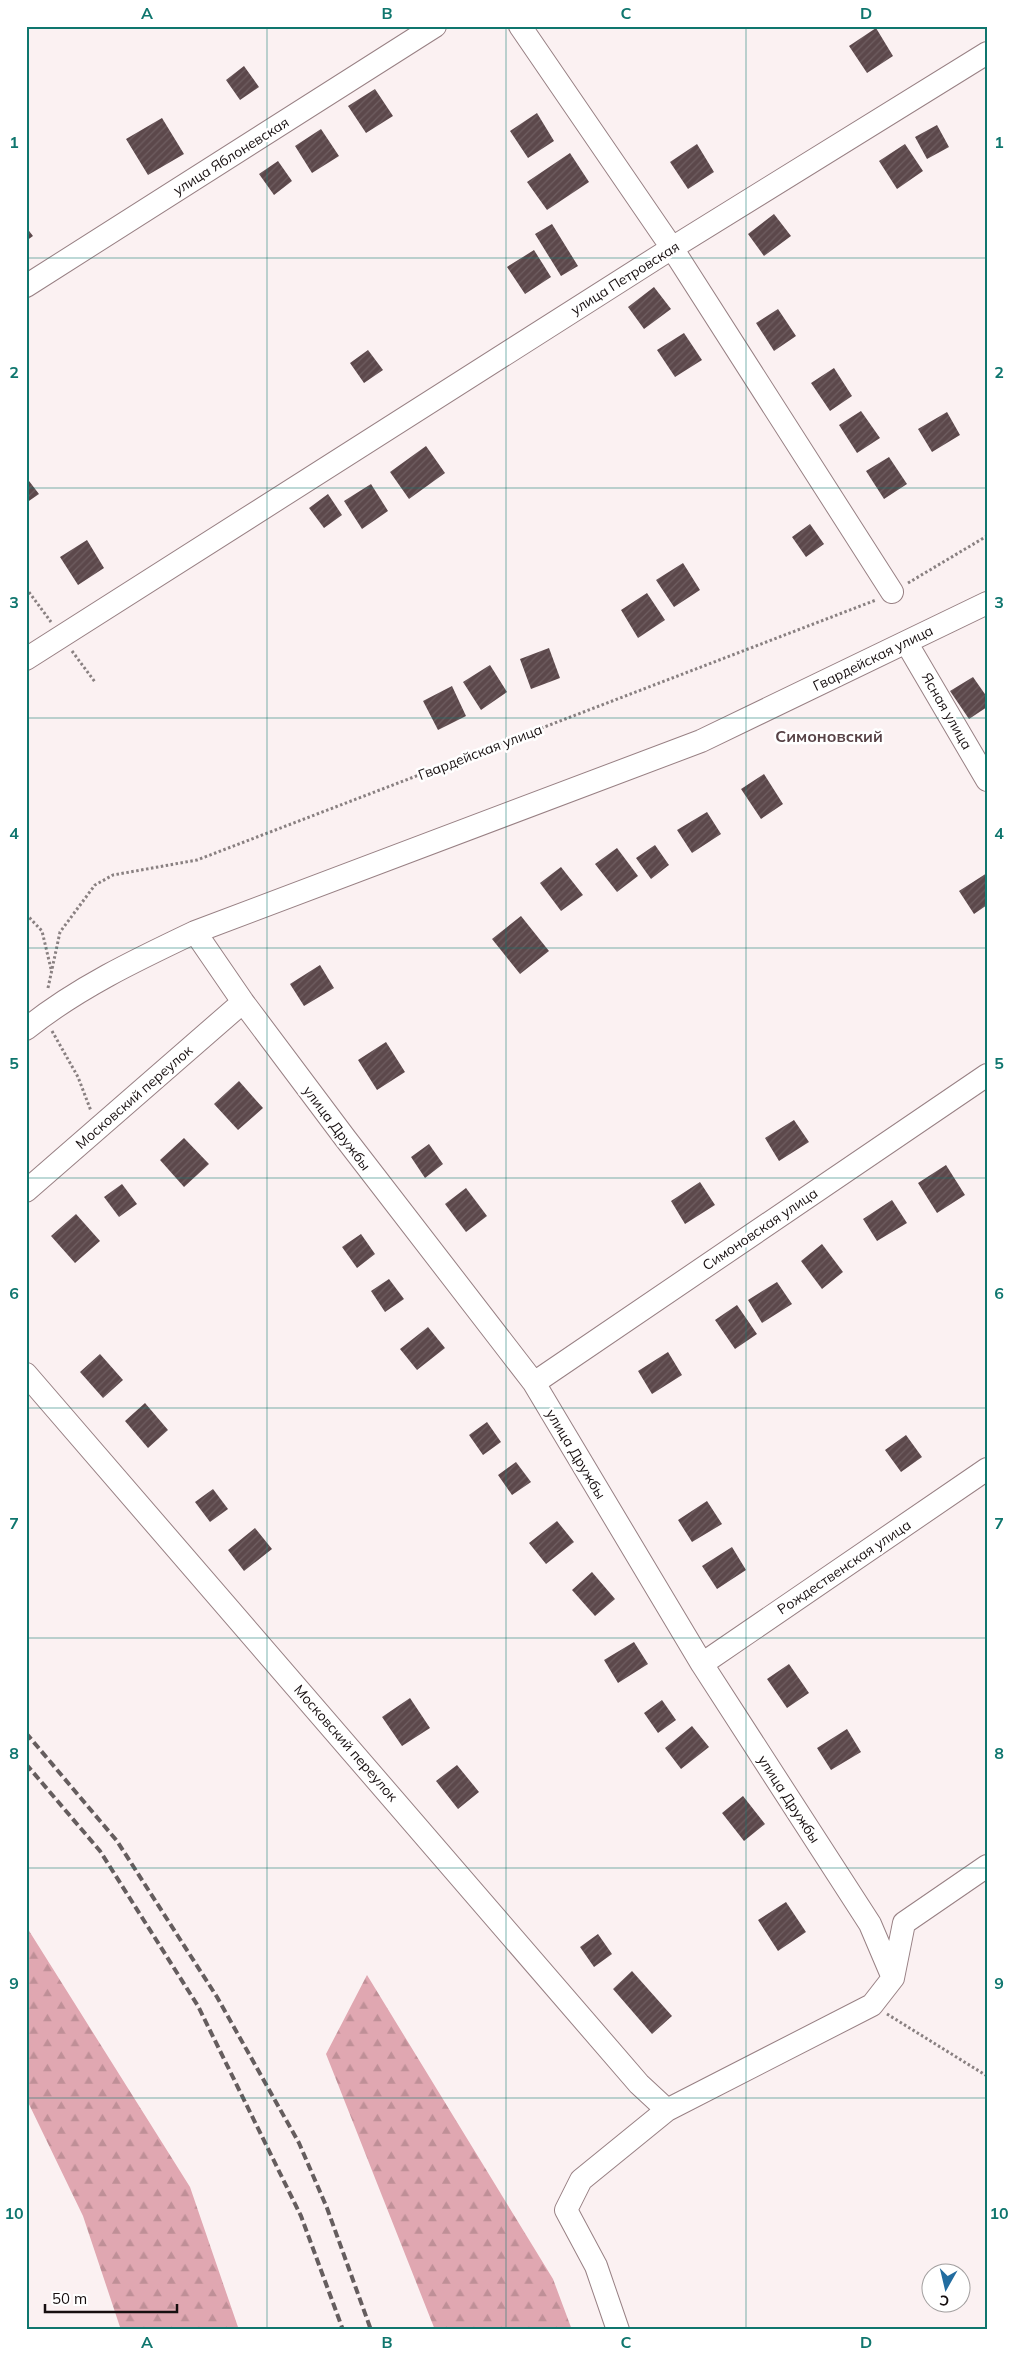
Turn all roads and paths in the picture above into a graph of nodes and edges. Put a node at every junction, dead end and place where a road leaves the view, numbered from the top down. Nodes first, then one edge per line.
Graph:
1 (435, 26) edge
2 (520, 26) edge
3 (987, 53) edge
4 (672, 248) junction
5 (26, 286) edge
6 (987, 536) edge
7 (26, 588) edge
8 (892, 592) junction
9 (987, 603) edge
10 (61, 637) junction
11 (906, 642) junction
12 (26, 659) edge
13 (95, 682) dead end
14 (987, 780) edge
15 (26, 914) edge
16 (195, 932) junction
17 (52, 972) junction
18 (243, 1002) junction
19 (34, 1023) edge
20 (987, 1075) edge
21 (98, 1129) junction
22 (26, 1191) edge
23 (26, 1374) edge
24 (534, 1383) junction
25 (987, 1469) edge
26 (702, 1664) junction
27 (987, 1866) edge
28 (893, 1978) junction
29 (872, 2005) junction
30 (987, 2076) edge
31 (667, 2110) junction
32 (618, 2330) edge

1 - 5 street, улица Яблоневская
2 - 4 street
3 - 4 street, улица Петровская
4 - 8 street
4 - 10 street, улица Петровская
6 - 8 path, Гвардейская улица
7 - 10 path
8 - 17 path, Гвардейская улица
9 - 11 street, Гвардейская улица
10 - 12 street, улица Петровская
10 - 13 path
11 - 14 street, Ясная улица
11 - 16 street, Гвардейская улица
15 - 17 path
16 - 18 street, улица Дружбы
16 - 19 street, Гвардейская улица
17 - 19 path, Гвардейская улица
18 - 21 street, Московский переулок
18 - 24 street, улица Дружбы
19 - 21 path
20 - 24 street, Симоновская улица
21 - 22 street, Московский переулок
23 - 31 street, Московский переулок
24 - 26 street, улица Дружбы
25 - 26 street, Рождественская улица
26 - 28 street, улица Дружбы
27 - 28 street
28 - 29 street
29 - 30 path
29 - 31 street
31 - 32 street

